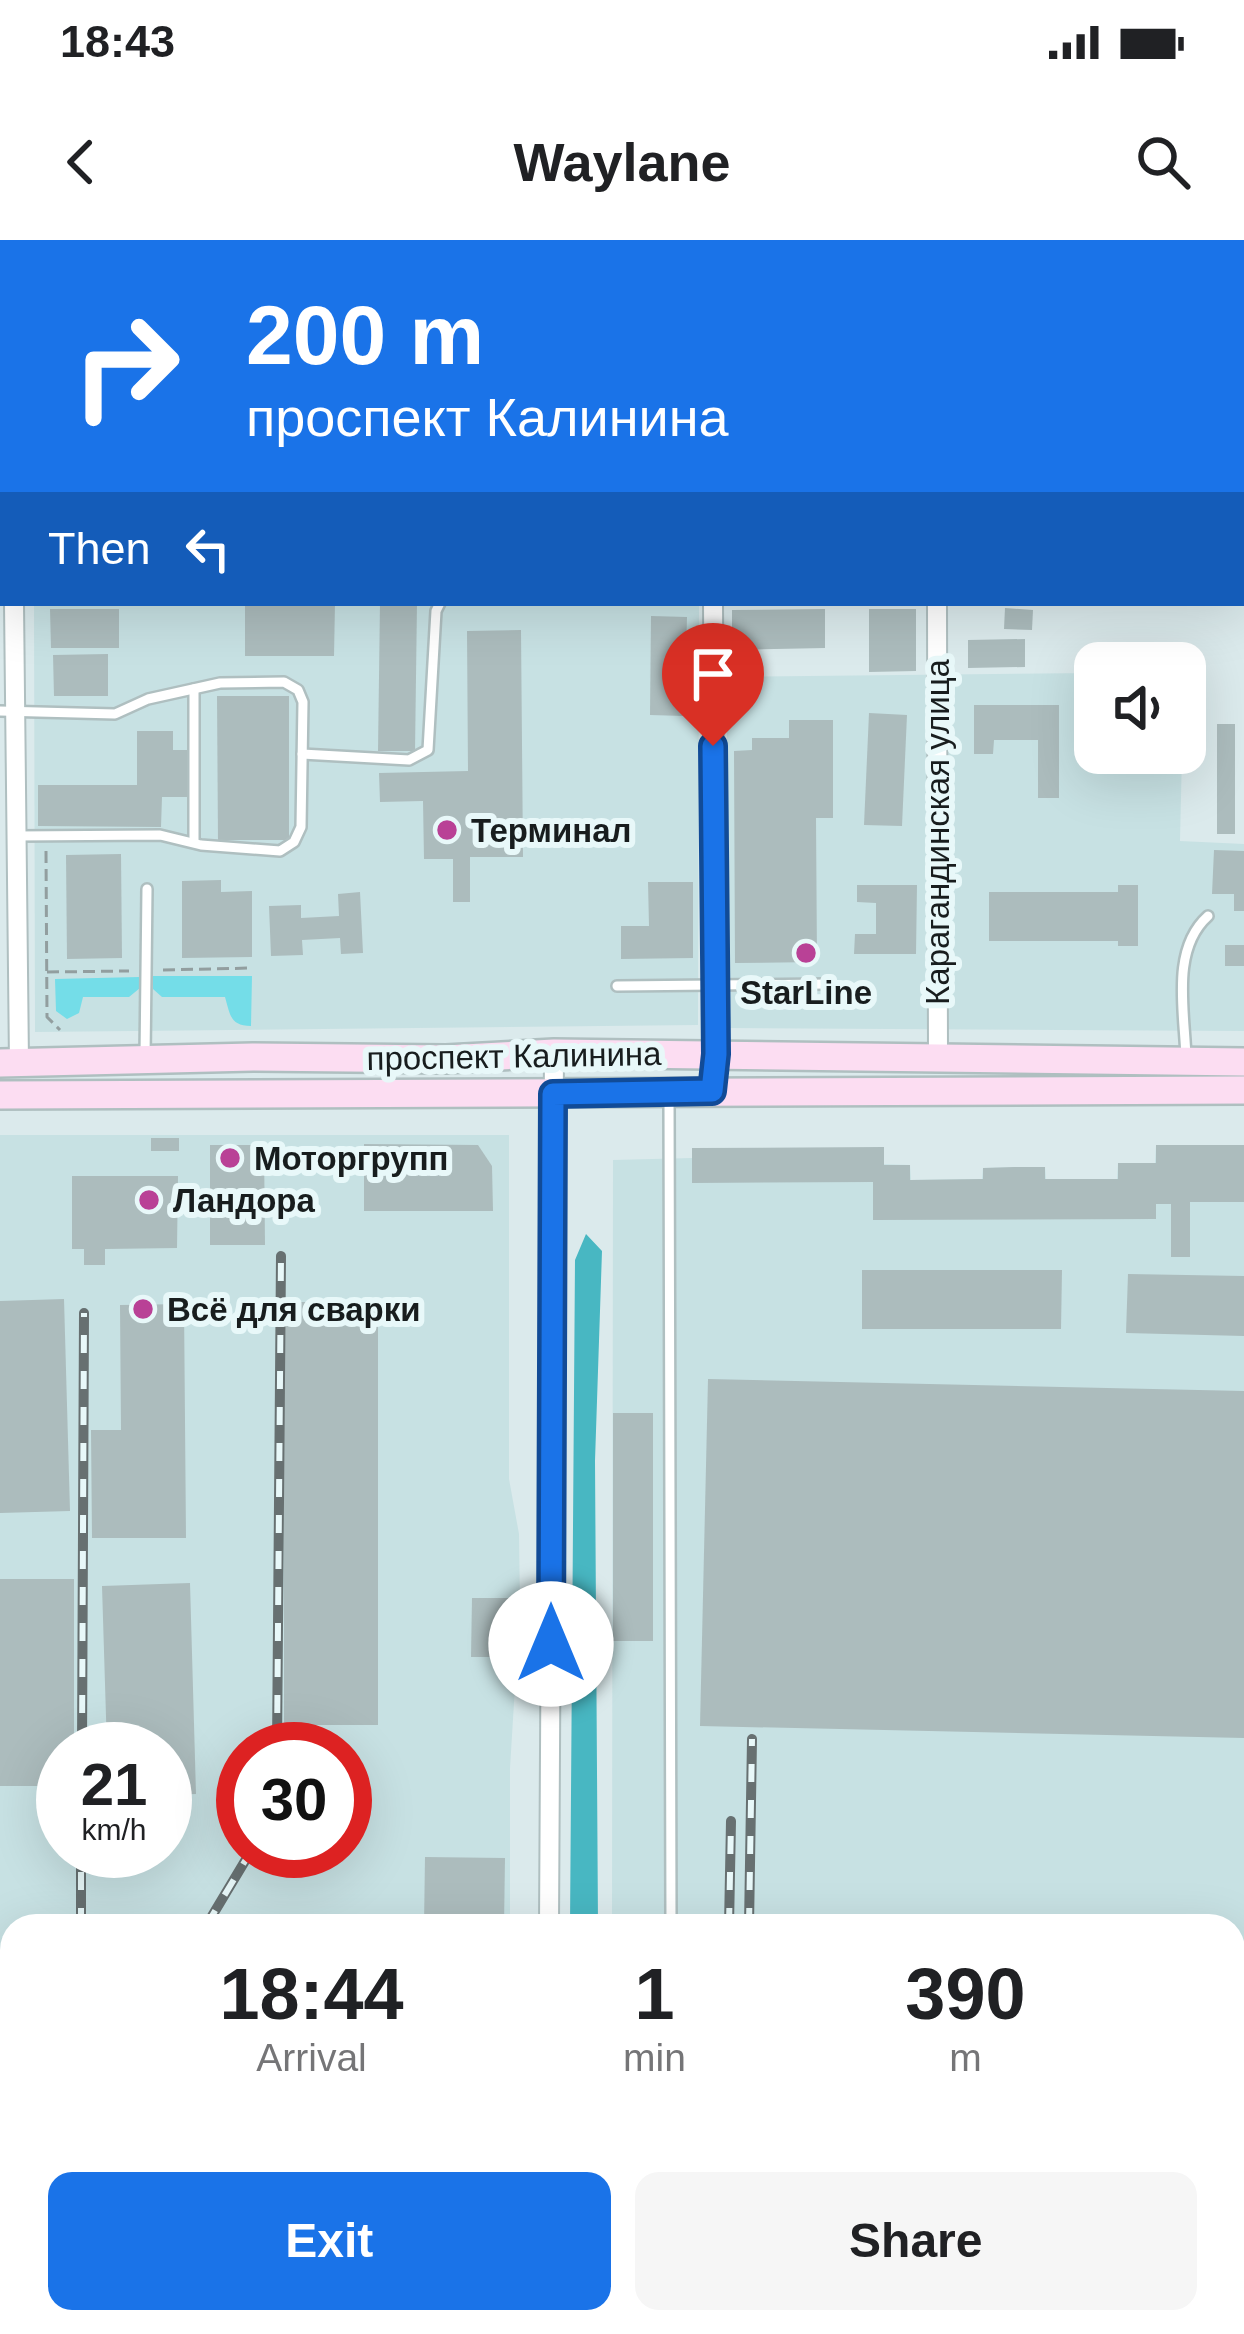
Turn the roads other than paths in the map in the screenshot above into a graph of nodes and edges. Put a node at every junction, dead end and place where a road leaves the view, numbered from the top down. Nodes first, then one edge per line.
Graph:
1 (14, 606) edge
2 (438, 606) edge
3 (713, 606) edge
4 (937, 606) edge
5 (194, 689) junction
6 (7, 712) edge
7 (302, 754) junction
8 (16, 836) junction
9 (194, 842) junction
10 (147, 889) dead end
11 (1208, 916) dead end
12 (828, 984) dead end
13 (712, 985) junction
14 (617, 986) dead end
15 (554, 1053) junction
16 (716, 1054) junction
17 (145, 1059) junction
18 (938, 1060) junction
19 (1186, 1061) junction
20 (1244, 1062) edge
21 (10, 1063) edge
22 (1244, 1090) edge
23 (712, 1091) junction
24 (669, 1092) junction
25 (553, 1094) junction
26 (9, 1095) edge
27 (549, 1914) edge
28 (671, 1914) edge

1 - 6 street
2 - 7 lane
3 - 13 street
4 - 18 street, Карагандинская улица
5 - 6 lane
5 - 7 lane
5 - 9 lane
6 - 8 street
7 - 9 lane
8 - 9 lane
8 - 21 street
10 - 17 lane
11 - 19 lane
12 - 13 lane
13 - 14 lane
13 - 16 street
15 - 16 main road, проспект Калинина
15 - 17 main road, проспект Калинина
15 - 25 street
16 - 18 main road, проспект Калинина
16 - 23 main road
17 - 21 main road, проспект Калинина
18 - 19 main road, проспект Калинина
19 - 20 main road, проспект Калинина
21 - 26 main road
22 - 23 main road, проспект Калинина
23 - 24 main road, проспект Калинина
24 - 25 main road, проспект Калинина
24 - 28 lane
25 - 26 main road, проспект Калинина
25 - 27 street

